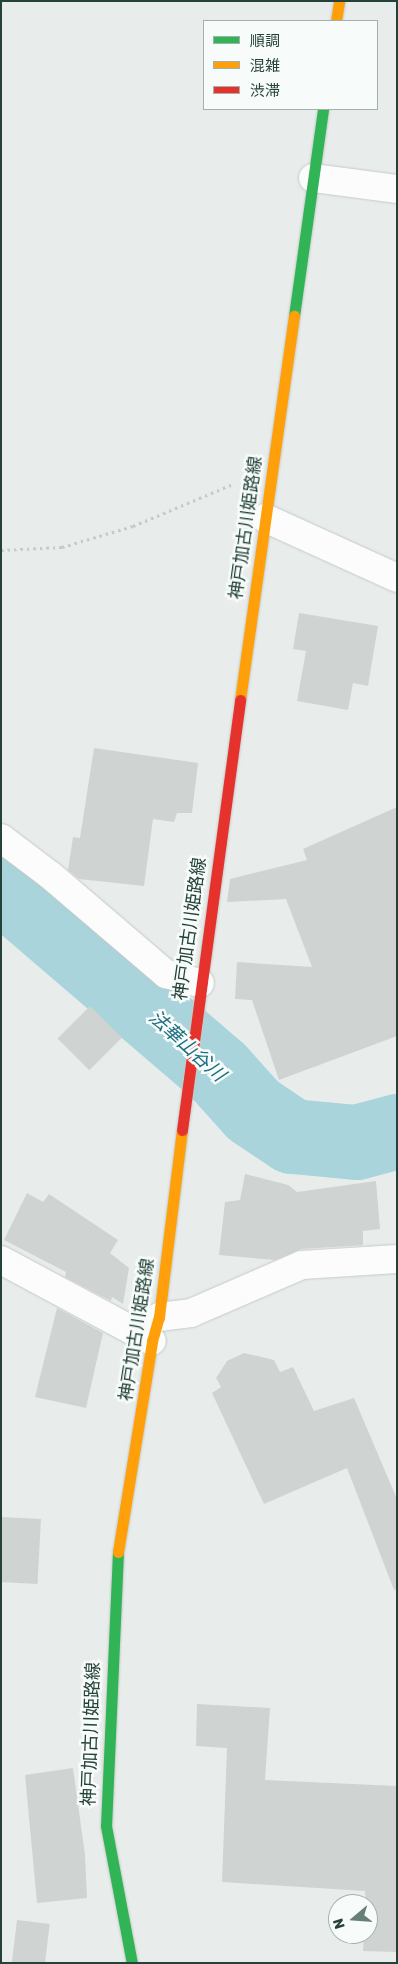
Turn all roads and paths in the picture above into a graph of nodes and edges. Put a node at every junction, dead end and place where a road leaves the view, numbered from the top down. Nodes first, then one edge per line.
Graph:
1 (338, 1) edge
2 (336, 20) edge
3 (323, 110) edge
4 (313, 178) junction
5 (397, 189) edge
6 (272, 473) junction
7 (265, 518) junction
8 (1, 550) edge
9 (397, 578) edge
10 (1, 838) edge
11 (200, 983) junction
12 (397, 1259) edge
13 (1, 1260) edge
14 (156, 1329) junction
15 (132, 1963) edge

1 - 2 main road
3 - 4 main road, 神戸加古川姫路線
4 - 5 street
4 - 6 main road, 神戸加古川姫路線
6 - 7 main road, 神戸加古川姫路線
6 - 8 path
7 - 9 street
7 - 11 main road, 神戸加古川姫路線
10 - 11 street
11 - 14 main road, 神戸加古川姫路線
12 - 14 street
13 - 14 street
14 - 15 main road, 神戸加古川姫路線

